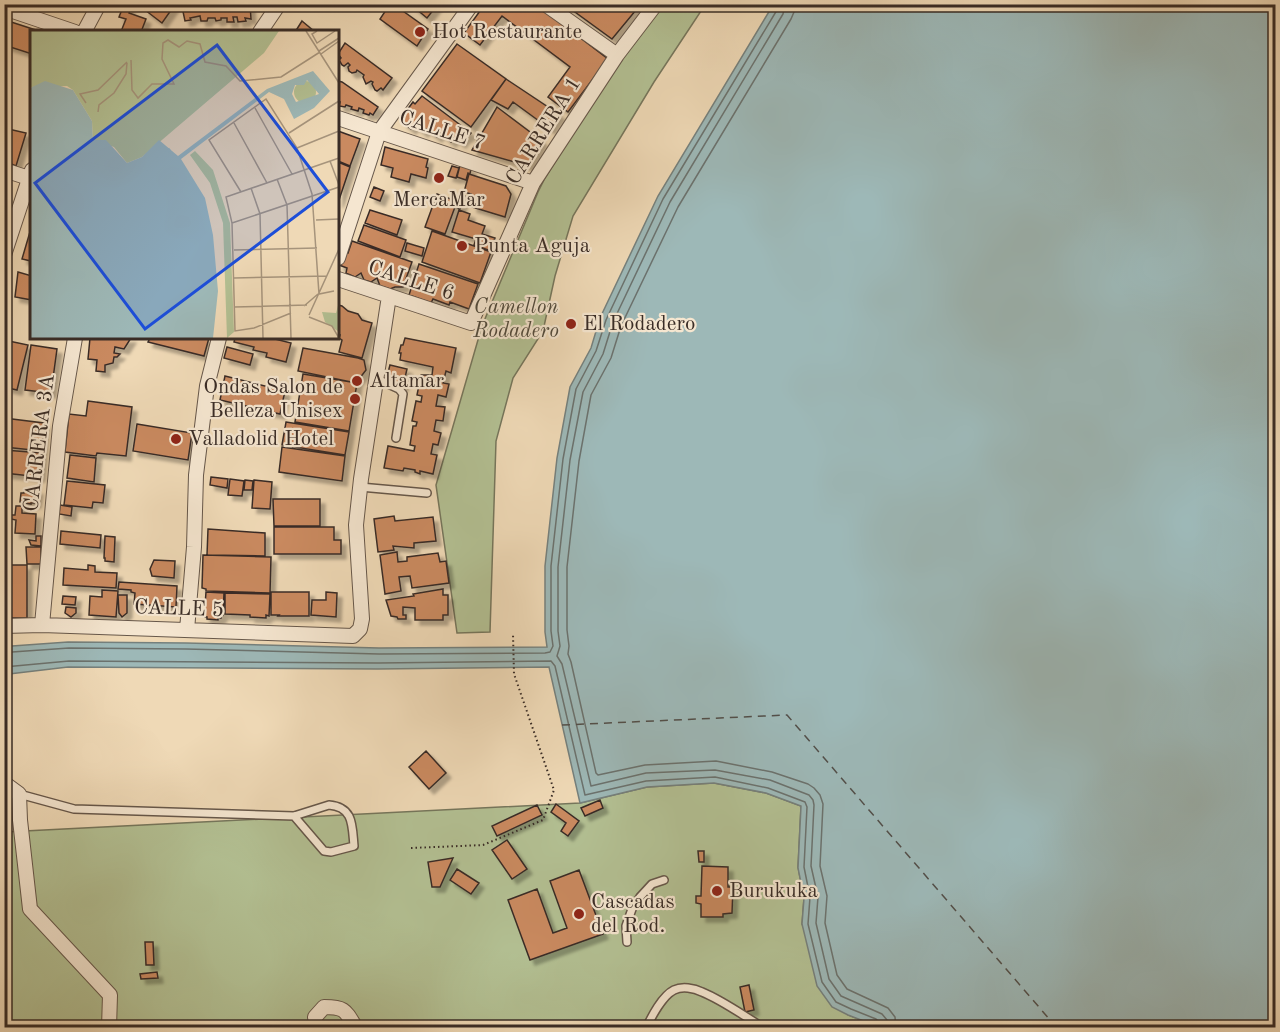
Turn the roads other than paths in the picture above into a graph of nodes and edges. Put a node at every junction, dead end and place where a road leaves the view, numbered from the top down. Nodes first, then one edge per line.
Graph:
1 (99, 4) edge
2 (279, 4) edge
3 (472, 4) edge
4 (545, 4) edge
5 (656, 4) edge
6 (4, 8) edge
7 (69, 30) edge
8 (85, 30) edge
9 (261, 30) edge
10 (617, 56) junction
11 (339, 118) edge
12 (379, 132) junction
13 (4, 170) edge
14 (30, 176) edge
15 (533, 183) junction
16 (4, 255) edge
17 (339, 255) edge
18 (339, 279) edge
19 (389, 296) junction
20 (471, 323) joint
21 (75, 339) edge
22 (219, 339) edge
23 (376, 378) junction
24 (396, 438) dead end
25 (360, 487) junction
26 (427, 493) dead end
27 (42, 625) junction
28 (4, 626) edge
29 (187, 630) junction
30 (4, 783) edge
31 (20, 794) junction
32 (294, 816) junction
33 (664, 880) dead end
34 (627, 942) dead end
35 (109, 1028) edge
36 (317, 1028) edge
37 (356, 1028) edge
38 (646, 1028) edge
39 (764, 1028) edge

1 - 8 street
2 - 9 street
3 - 12 street
4 - 10 street
5 - 10 street, CARRERA 1
6 - 7 street
10 - 15 street, CARRERA 1
11 - 12 street, CALLE 7
12 - 15 street, CALLE 7
12 - 17 street
13 - 14 street
14 - 16 street
15 - 20 street, CARRERA 1
18 - 19 street, CALLE 6
19 - 20 street, CALLE 6
19 - 23 street
21 - 27 street, CARRERA 3A
22 - 29 street
23 - 24 lane
23 - 25 street
25 - 26 lane
25 - 29 street, CALLE 5
27 - 28 street, CALLE 5
27 - 29 street, CALLE 5
30 - 31 street
31 - 32 lane
31 - 35 street
32 - 32 lane
33 - 34 lane
36 - 37 street
38 - 39 lane

